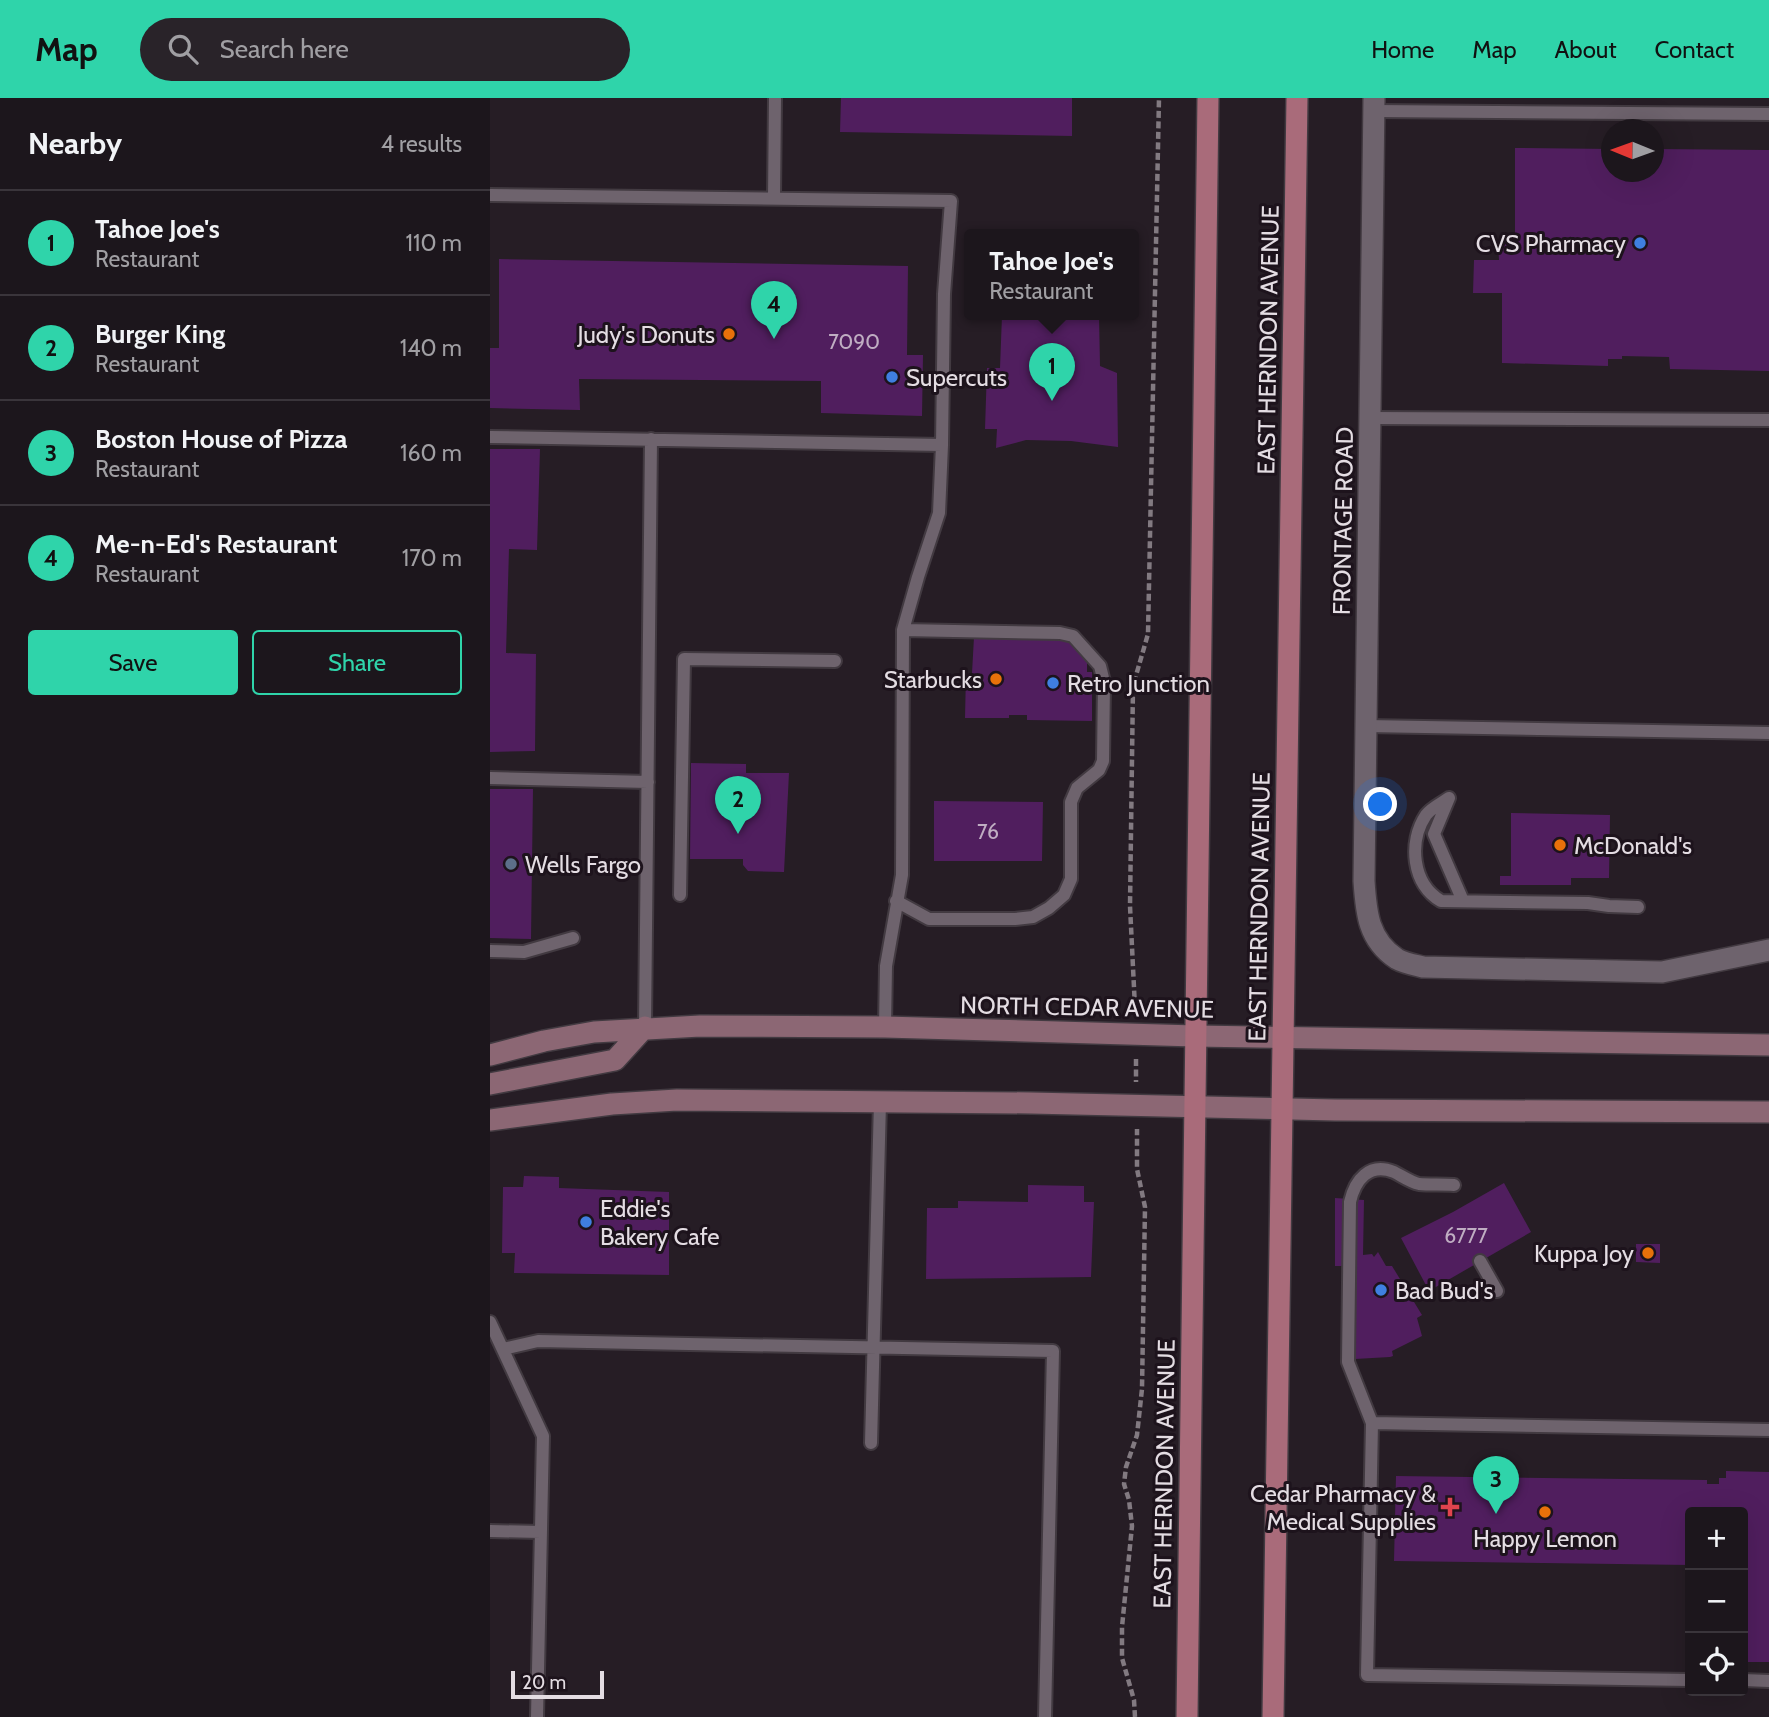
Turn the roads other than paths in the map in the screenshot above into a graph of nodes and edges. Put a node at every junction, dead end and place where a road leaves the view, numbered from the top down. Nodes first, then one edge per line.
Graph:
1 (775, 98) edge
2 (1208, 98) edge
3 (1297, 98) edge
4 (1374, 104) edge
5 (1769, 114) edge
6 (490, 195) edge
7 (774, 198) junction
8 (1371, 418) junction
9 (1769, 421) edge
10 (490, 437) edge
11 (651, 439) junction
12 (942, 445) junction
13 (903, 630) junction
14 (835, 662) dead end
15 (1366, 726) junction
16 (1769, 733) edge
17 (490, 778) edge
18 (648, 782) junction
19 (680, 895) dead end
20 (896, 901) junction
21 (1463, 901) junction
22 (1638, 907) dead end
23 (573, 938) dead end
24 (1769, 950) edge
25 (490, 951) edge
26 (645, 1027) junction
27 (885, 1027) junction
28 (1195, 1036) junction
29 (1283, 1037) junction
30 (1769, 1045) edge
31 (490, 1055) edge
32 (490, 1084) edge
33 (880, 1102) junction
34 (1195, 1108) junction
35 (1282, 1109) junction
36 (1769, 1112) edge
37 (490, 1120) edge
38 (1454, 1185) dead end
39 (1480, 1261) dead end
40 (1497, 1291) dead end
41 (490, 1322) edge
42 (874, 1348) junction
43 (503, 1349) junction
44 (1372, 1423) junction
45 (1769, 1430) edge
46 (871, 1443) dead end
47 (490, 1531) edge
48 (541, 1532) junction
49 (1685, 1680) edge
50 (1748, 1680) edge
51 (1769, 1681) edge
52 (537, 1717) edge
53 (1045, 1717) edge
54 (1186, 1717) edge
55 (1273, 1717) edge

1 - 7 lane
2 - 28 main road, EAST HERNDON AVENUE
3 - 29 main road, EAST HERNDON AVENUE
4 - 5 lane
4 - 8 street, FRONTAGE ROAD
6 - 7 lane
7 - 12 lane
8 - 9 lane
8 - 15 street, FRONTAGE ROAD
10 - 11 lane
11 - 12 lane
11 - 18 lane
12 - 13 lane
13 - 20 lane
13 - 20 lane
14 - 19 lane
15 - 16 lane
15 - 24 street, FRONTAGE ROAD
17 - 18 lane
18 - 26 lane
20 - 27 lane
21 - 21 lane
21 - 22 lane
23 - 25 lane
26 - 27 main road, NORTH CEDAR AVENUE
26 - 31 main road, NORTH CEDAR AVENUE
26 - 32 main road
27 - 28 main road, NORTH CEDAR AVENUE
28 - 29 main road, NORTH CEDAR AVENUE
28 - 34 main road, EAST HERNDON AVENUE
29 - 30 main road, NORTH CEDAR AVENUE
29 - 35 main road, EAST HERNDON AVENUE
33 - 34 main road
33 - 37 main road
33 - 42 lane
34 - 35 main road
34 - 54 main road, EAST HERNDON AVENUE
35 - 36 main road
35 - 55 main road, EAST HERNDON AVENUE
38 - 44 lane
39 - 40 lane
41 - 43 lane
42 - 43 lane
42 - 46 lane
42 - 53 lane
43 - 48 lane
44 - 45 lane
44 - 49 lane
47 - 48 lane
48 - 52 lane
50 - 51 lane

